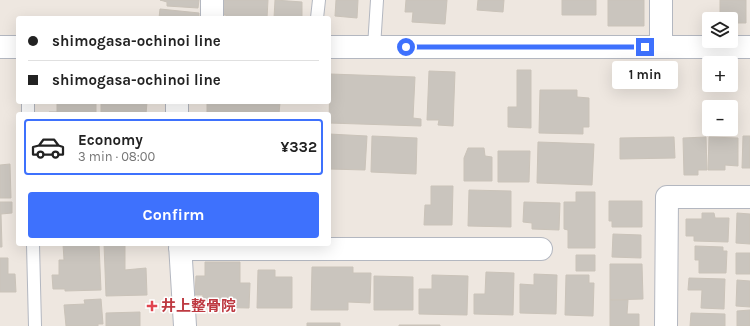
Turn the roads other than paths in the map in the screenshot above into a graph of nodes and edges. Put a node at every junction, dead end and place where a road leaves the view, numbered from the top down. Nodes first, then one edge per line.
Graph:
1 (212, 0) edge
2 (319, 0) edge
3 (377, 0) edge
4 (661, 0) edge
5 (212, 16) edge
6 (317, 16) edge
7 (331, 47) edge
8 (374, 47) junction
9 (661, 47) junction
10 (750, 47) edge
11 (0, 48) edge
12 (16, 48) edge
13 (750, 197) edge
14 (32, 246) edge
15 (180, 247) edge
16 (541, 249) dead end
17 (35, 326) edge
18 (185, 326) edge
19 (666, 326) edge

1 - 5 street
2 - 6 lane
3 - 8 lane
4 - 9 street
7 - 8 street
8 - 9 street
9 - 10 street
11 - 12 street
13 - 19 street
14 - 17 lane
15 - 16 street
15 - 18 street

